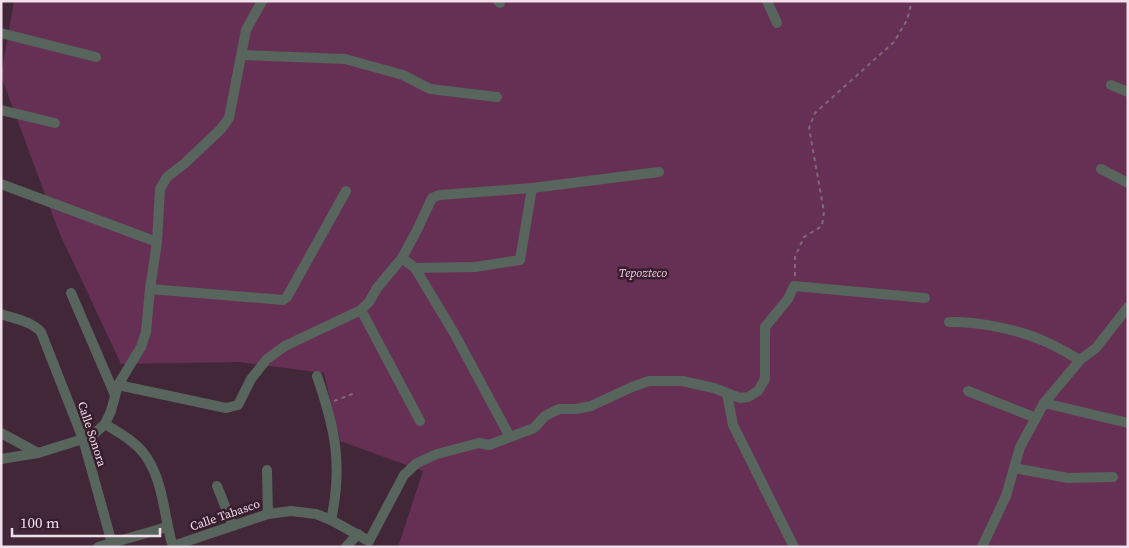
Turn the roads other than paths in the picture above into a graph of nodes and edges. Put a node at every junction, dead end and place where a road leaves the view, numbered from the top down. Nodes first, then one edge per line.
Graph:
1 (262, 1) edge
2 (767, 1) edge
3 (777, 23) dead end
4 (1, 33) edge
5 (242, 55) junction
6 (96, 57) dead end
7 (1111, 85) dead end
8 (1128, 92) edge
9 (497, 97) dead end
10 (1, 110) edge
11 (55, 123) dead end
12 (1101, 168) dead end
13 (659, 172) dead end
14 (1128, 183) edge
15 (1, 184) edge
16 (532, 188) junction
17 (346, 191) dead end
18 (157, 242) junction
19 (402, 258) junction
20 (415, 268) junction
21 (150, 290) junction
22 (71, 293) dead end
23 (925, 298) dead end
24 (1128, 307) edge
25 (361, 310) junction
26 (1, 314) edge
27 (949, 322) dead end
28 (1080, 360) junction
29 (317, 376) dead end
30 (116, 390) junction
31 (968, 391) dead end
32 (727, 394) junction
33 (1044, 403) junction
34 (1036, 418) junction
35 (420, 421) dead end
36 (1128, 423) edge
37 (105, 424) junction
38 (1, 433) edge
39 (510, 437) junction
40 (83, 439) junction
41 (38, 453) junction
42 (1, 459) edge
43 (1014, 468) junction
44 (266, 470) dead end
45 (1112, 477) dead end
46 (217, 486) dead end
47 (268, 514) junction
48 (331, 520) junction
49 (167, 526) junction
50 (233, 526) junction
51 (358, 534) junction
52 (371, 544) edge
53 (112, 545) edge
54 (98, 547) edge
55 (173, 547) edge
56 (346, 547) edge
57 (794, 547) edge
58 (982, 547) edge

1 - 5 street
2 - 3 street
4 - 6 street
5 - 9 street
5 - 18 street
7 - 8 street
10 - 11 street
12 - 14 street
13 - 16 street
15 - 18 street
16 - 19 street
16 - 20 street
17 - 21 street
18 - 21 street
19 - 20 street
19 - 25 street
20 - 39 street
21 - 30 street
22 - 30 street
23 - 32 street
24 - 28 street
25 - 30 street
25 - 35 street
26 - 40 street, Calle Sonora
27 - 28 street
28 - 33 street
29 - 48 street
30 - 37 street
31 - 34 street
32 - 39 street
32 - 57 street
33 - 34 street
33 - 36 street
34 - 43 street
37 - 40 street
37 - 49 street
38 - 41 street
39 - 52 street
40 - 41 street
40 - 53 street, Calle Sonora
41 - 42 street
43 - 45 street
43 - 58 street
44 - 47 street
46 - 50 street
47 - 48 street, Calle Tabasco
47 - 50 street, Calle Tabasco
48 - 51 street, Calle Tabasco
49 - 53 street
49 - 55 street
50 - 55 street, Calle Tabasco
51 - 52 street, Calle Tabasco
51 - 56 street
53 - 54 street

